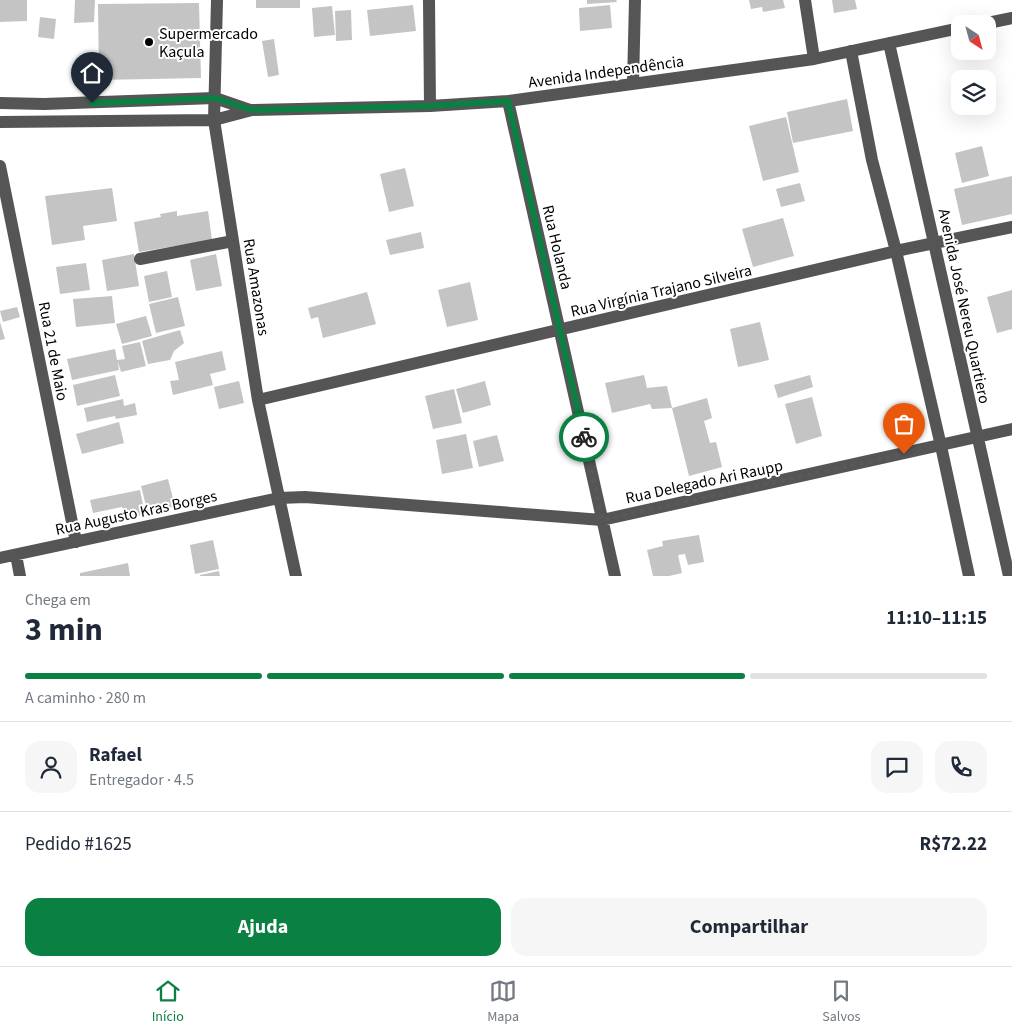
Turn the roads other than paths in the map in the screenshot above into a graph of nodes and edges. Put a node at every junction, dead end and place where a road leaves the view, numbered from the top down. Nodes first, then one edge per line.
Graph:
1 (217, 0) edge
2 (429, 0) edge
3 (635, 0) edge
4 (805, 0) edge
5 (1012, 18) edge
6 (996, 21) edge
7 (951, 30) edge
8 (888, 43) junction
9 (850, 51) junction
10 (814, 59) junction
11 (634, 84) junction
12 (215, 98) junction
13 (508, 101) junction
14 (0, 103) edge
15 (92, 103) junction
16 (430, 106) junction
17 (252, 110) junction
18 (214, 120) junction
19 (92, 121) junction
20 (0, 122) edge
21 (0, 166) edge
22 (1012, 227) edge
23 (233, 241) junction
24 (934, 244) junction
25 (896, 252) junction
26 (140, 259) dead end
27 (560, 330) junction
28 (258, 400) junction
29 (1012, 429) edge
30 (977, 438) junction
31 (941, 446) junction
32 (278, 498) junction
33 (602, 520) junction
34 (76, 542) junction
35 (16, 555) junction
36 (0, 558) edge
37 (20, 576) edge
38 (296, 576) edge
39 (616, 576) edge
40 (969, 576) edge
41 (1009, 576) edge

1 - 12 street, Rua Amazonas
2 - 16 street
3 - 11 street
4 - 10 street
5 - 6 street
7 - 8 street, Avenida Independência
8 - 9 street, Avenida Independência
8 - 24 street, Avenida José Nereu Quartiero
9 - 10 street, Avenida Independência
9 - 25 street
10 - 11 street, Avenida Independência
11 - 13 street, Avenida Independência
12 - 15 street, Avenida Independência
12 - 17 street, Avenida Independência
12 - 18 street, Rua Amazonas
13 - 16 street, Avenida Independência
13 - 27 street, Rua Holanda
14 - 15 street, Avenida Independência
15 - 19 street
16 - 17 street, Avenida Independência
17 - 18 street, Avenida Independência
18 - 19 street, Avenida Independência
18 - 23 street, Rua Amazonas
19 - 20 street, Avenida Independência
21 - 34 street, Rua 21 de Maio
22 - 24 street, Rua Virgínia Trajano Silveira
23 - 26 street
23 - 28 street, Rua Amazonas
24 - 25 street, Rua Virgínia Trajano Silveira
24 - 30 street, Avenida José Nereu Quartiero
25 - 27 street, Rua Virgínia Trajano Silveira
25 - 31 street
27 - 28 street, Rua Virgínia Trajano Silveira
27 - 33 street, Rua Holanda
28 - 32 street, Rua Amazonas
29 - 30 street, Rua Delegado Ari Raupp
30 - 31 street, Rua Delegado Ari Raupp
30 - 41 street, Avenida José Nereu Quartiero
31 - 33 street, Rua Delegado Ari Raupp
31 - 40 street
32 - 33 street, Rua Delegado Ari Raupp
32 - 34 street, Rua Augusto Kras Borges
32 - 38 street, Rua Amazonas
33 - 39 street, Rua Holanda
34 - 35 street, Rua Augusto Kras Borges
35 - 36 street, Rua Augusto Kras Borges
35 - 37 street

